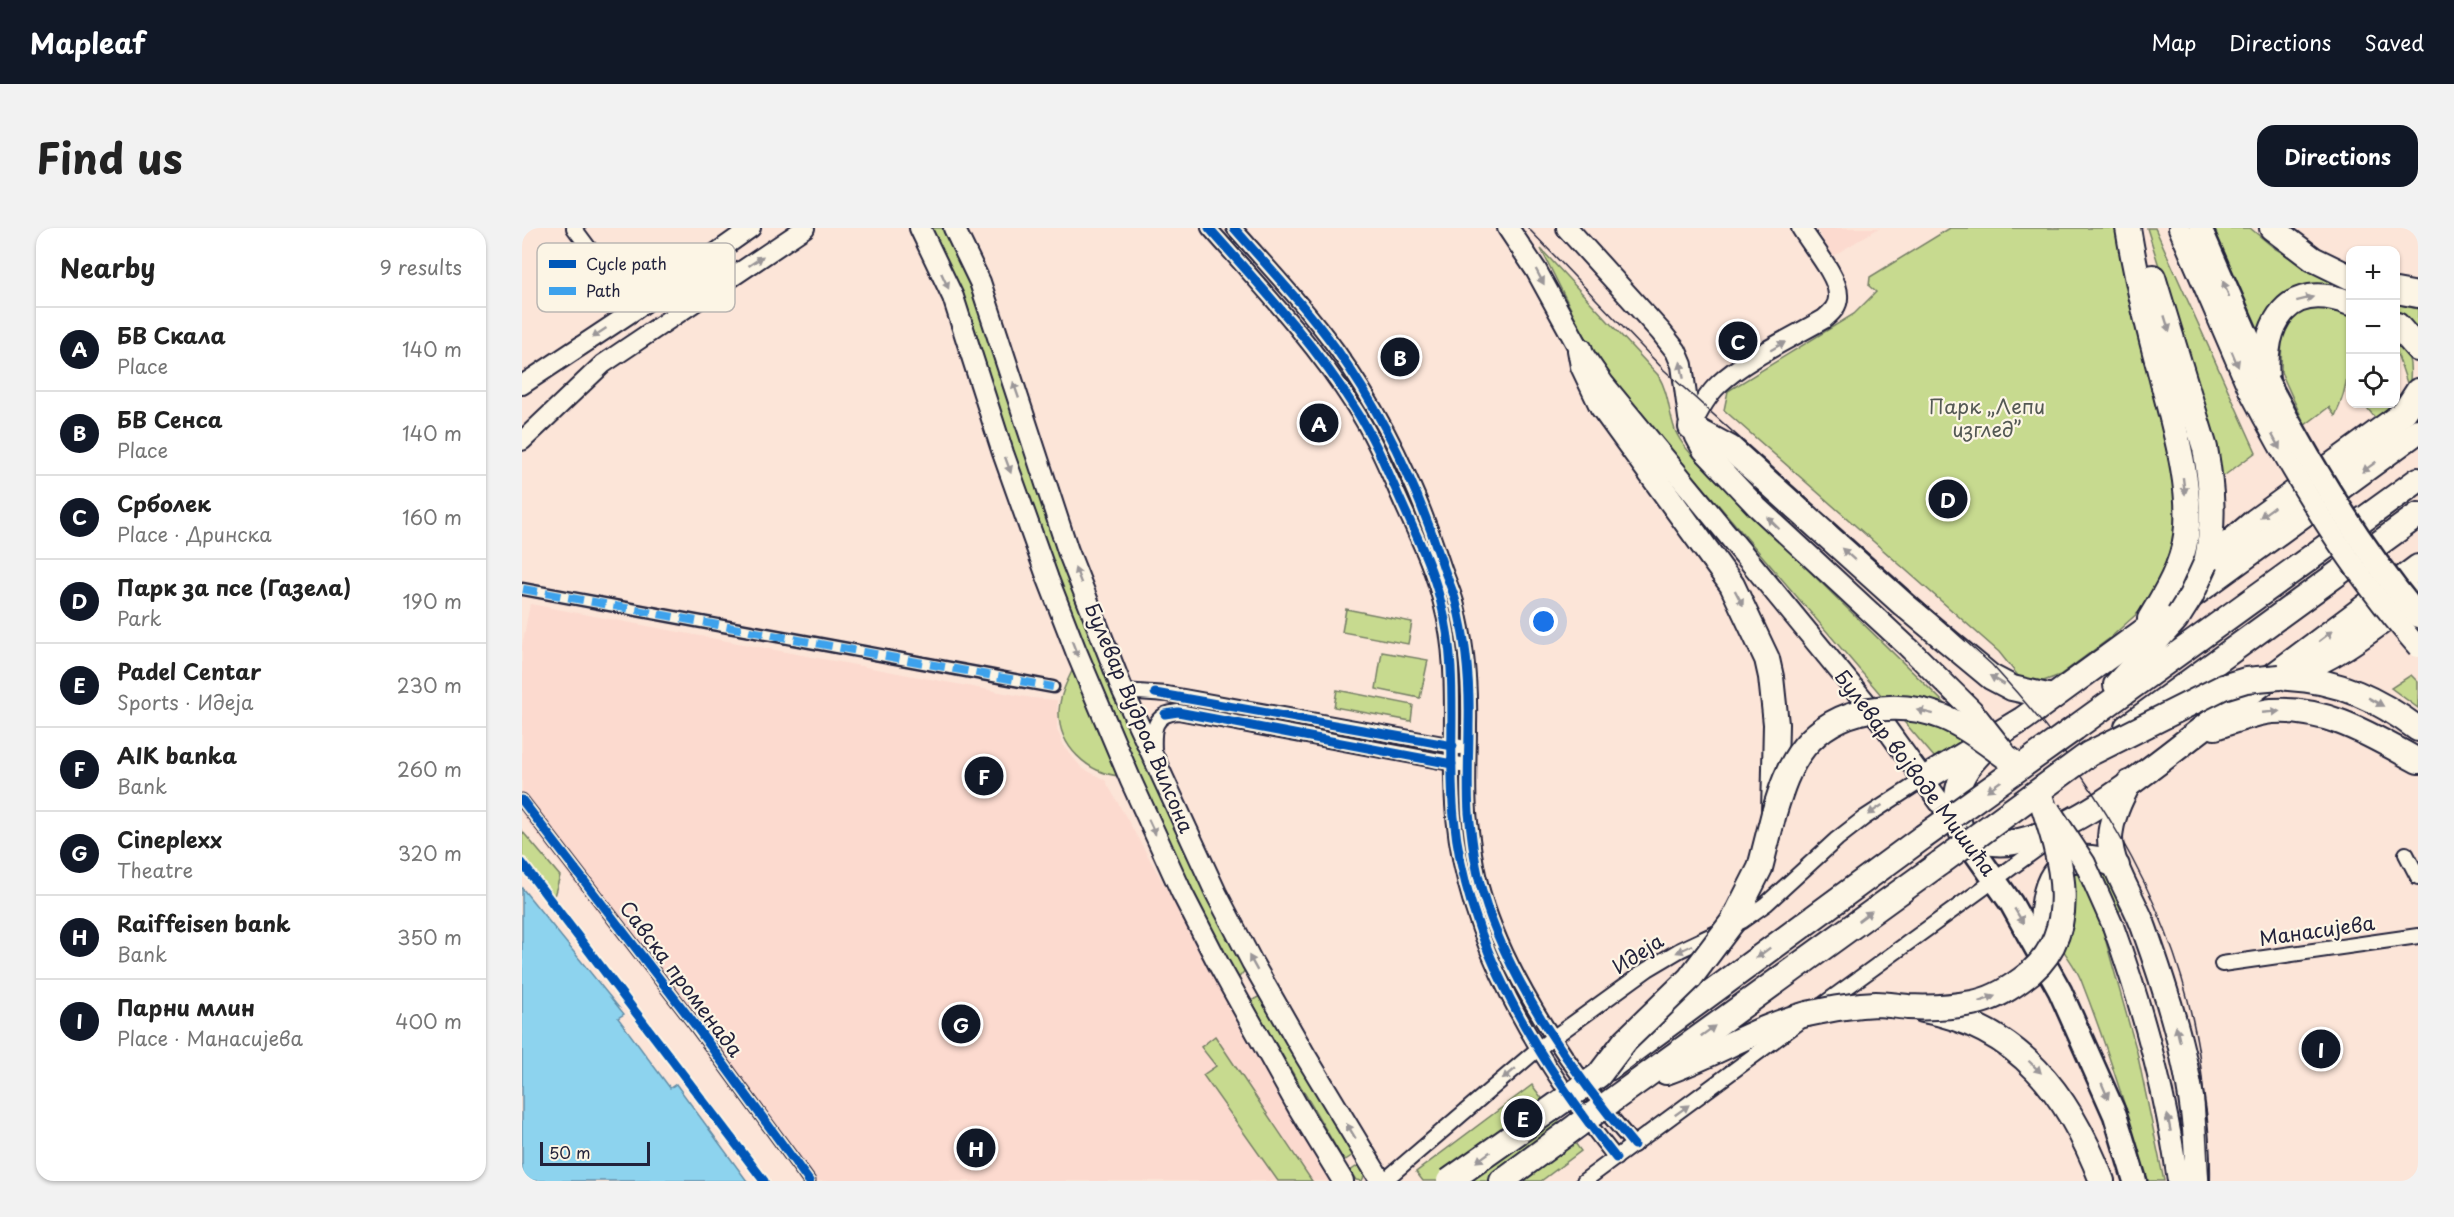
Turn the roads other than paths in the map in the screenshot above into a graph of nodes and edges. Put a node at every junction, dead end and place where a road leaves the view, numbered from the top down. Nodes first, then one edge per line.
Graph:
1 (574, 228) edge
2 (751, 228) edge
3 (805, 228) edge
4 (920, 228) edge
5 (954, 228) edge
6 (1209, 228) edge
7 (1234, 228) edge
8 (1508, 228) edge
9 (1567, 228) edge
10 (1801, 228) edge
11 (2128, 228) edge
12 (2136, 228) edge
13 (2179, 228) edge
14 (2200, 228) edge
15 (2272, 228) edge
16 (585, 243) edge
17 (730, 243) edge
18 (735, 275) edge
19 (2346, 275) edge
20 (2400, 292) edge
21 (2418, 295) edge
22 (2346, 302) edge
23 (632, 312) edge
24 (680, 312) edge
25 (2404, 328) edge
26 (2418, 349) edge
27 (1580, 350) junction
28 (522, 384) edge
29 (2258, 386) junction
30 (2418, 391) edge
31 (1691, 427) junction
32 (2417, 431) edge
33 (522, 441) edge
34 (2418, 480) edge
35 (2418, 515) edge
36 (2206, 563) junction
37 (2418, 567) edge
38 (523, 589) edge
39 (2418, 595) edge
40 (2418, 616) edge
41 (2143, 632) junction
42 (2418, 647) edge
43 (2280, 677) junction
44 (1053, 687) dead end
45 (1124, 691) junction
46 (2052, 697) junction
47 (2075, 728) junction
48 (2416, 728) edge
49 (2195, 734) junction
50 (1999, 735) junction
51 (1453, 746) junction
52 (1468, 748) junction
53 (2089, 754) junction
54 (1155, 759) junction
55 (2012, 761) junction
56 (2418, 761) edge
57 (1452, 764) junction
58 (1468, 766) junction
59 (1924, 779) junction
60 (2129, 783) junction
61 (2040, 796) junction
62 (522, 800) edge
63 (1774, 813) junction
64 (2082, 814) junction
65 (1962, 834) junction
66 (2406, 854) dead end
67 (2117, 866) junction
68 (2418, 876) edge
69 (1996, 880) junction
70 (2418, 936) edge
71 (2041, 955) junction
72 (2222, 964) dead end
73 (1909, 1007) junction
74 (1554, 1037) junction
75 (1539, 1048) junction
76 (1599, 1075) junction
77 (1643, 1078) junction
78 (1634, 1144) junction
79 (1616, 1158) junction
80 (809, 1181) edge
81 (1343, 1181) edge
82 (1383, 1181) edge
83 (1449, 1181) edge
84 (1502, 1181) edge
85 (1584, 1181) edge
86 (2102, 1181) edge
87 (2135, 1181) edge
88 (2178, 1181) edge
89 (2197, 1181) edge

1 - 16 street
2 - 17 street
18 -> 3 street
4 -> 81 main road, Булевар Вудроа Вилсона
45 -> 5 main road, Булевар Вудроа Вилсона
6 - 51 street
7 - 52 street
8 -> 27 main road, Булевар војводе Мишића
31 -> 9 main road
31 -> 10 street
11 -> 41 highway
12 -> 36 highway
13 -> 29 main road
29 -> 14 main road
15 - 19 highway
20 - 21 highway
29 -> 22 highway
23 -> 28 street
33 -> 24 street
25 - 26 highway
27 - 59 main road, Булевар војводе Мишића
27 -> 63 highway, bridge
29 - 40 main road, bridge
29 -> 42 main road, bridge
30 -> 36 highway, bridge
46 -> 31 highway
55 -> 31 main road, bridge
32 -> 41 highway
34 - 47 highway, bridge
35 - 53 highway, bridge
36 - 47 highway, bridge
49 -> 37 highway
38 - 44 street
39 - 43 highway, bridge
41 - 46 highway
43 -> 48 highway
43 - 53 highway, bridge
45 - 51 street
45 - 54 main road, Булевар Вудроа Вилсона
46 - 50 highway
47 -> 76 highway, bridge
49 -> 56 highway
49 - 60 highway
50 - 59 highway
50 - 65 highway
51 - 52 street
51 - 57 street
52 - 58 street
77 -> 53 highway, bridge
54 - 57 street
82 -> 54 main road, Булевар Вудроа Вилсона
55 - 61 main road, bridge
55 -> 63 highway, bridge
57 - 58 street
57 - 75 street
58 - 74 street
59 - 65 main road, Булевар војводе Мишића
59 -> 74 street, Идеја
60 - 64 highway
60 - 67 highway
73 -> 61 highway, bridge
88 -> 61 main road, bridge
62 - 80 street, Савска променада
63 - 76 highway, bridge
64 - 65 highway
64 - 69 street
65 - 69 main road, Булевар војводе Мишића
66 - 68 street
67 - 71 highway
89 -> 67 highway
69 -> 71 main road, Булевар војводе Мишића
78 -> 69 street
70 - 72 street, Манасијева
71 -> 87 main road, Булевар војводе Мишића
73 - 77 highway, bridge
73 -> 86 highway, bridge
74 - 75 street, Идеја
74 - 78 street
75 - 79 street
75 -> 82 street, Идеја
76 -> 83 highway, bridge
77 - 84 highway, bridge
78 - 79 street
79 - 85 street

